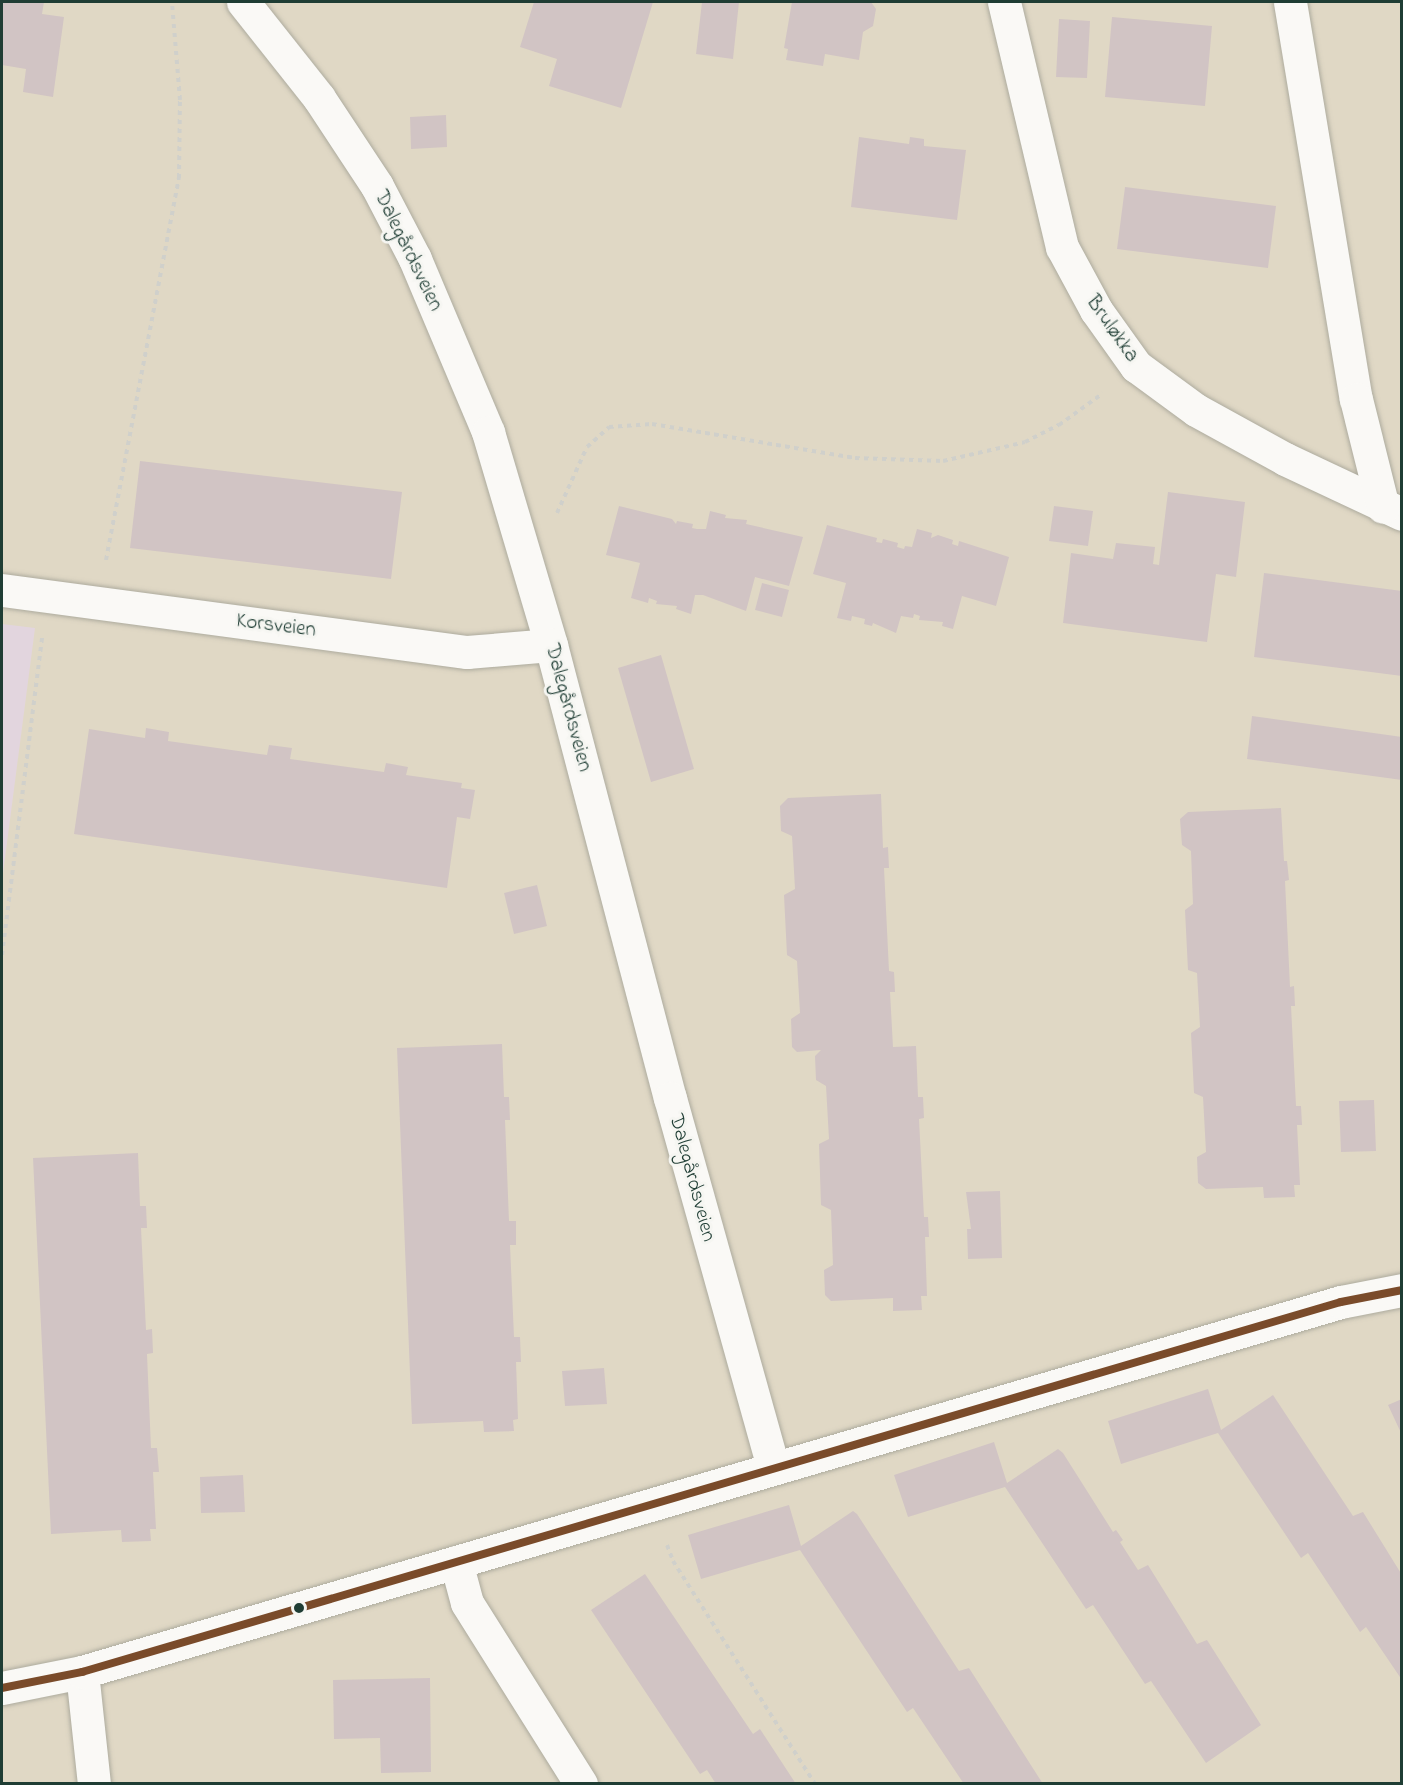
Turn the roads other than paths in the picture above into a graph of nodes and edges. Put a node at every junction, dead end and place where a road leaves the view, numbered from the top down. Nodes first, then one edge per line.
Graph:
1 (243, 2) edge
2 (1004, 2) edge
3 (1290, 2) edge
4 (1392, 511) edge
5 (2, 590) edge
6 (551, 645) junction
7 (1401, 1290) edge
8 (773, 1467) junction
9 (456, 1562) junction
10 (82, 1672) junction
11 (2, 1688) edge
12 (94, 1784) edge
13 (581, 1784) edge

1 - 6 street, Dalegårdsveien
2 - 4 street, Bruløkka
3 - 4 street
5 - 6 street, Korsveien
6 - 8 street, Dalegårdsveien
7 - 8 street
8 - 9 street
9 - 10 street
9 - 13 street
10 - 11 street
10 - 12 street

